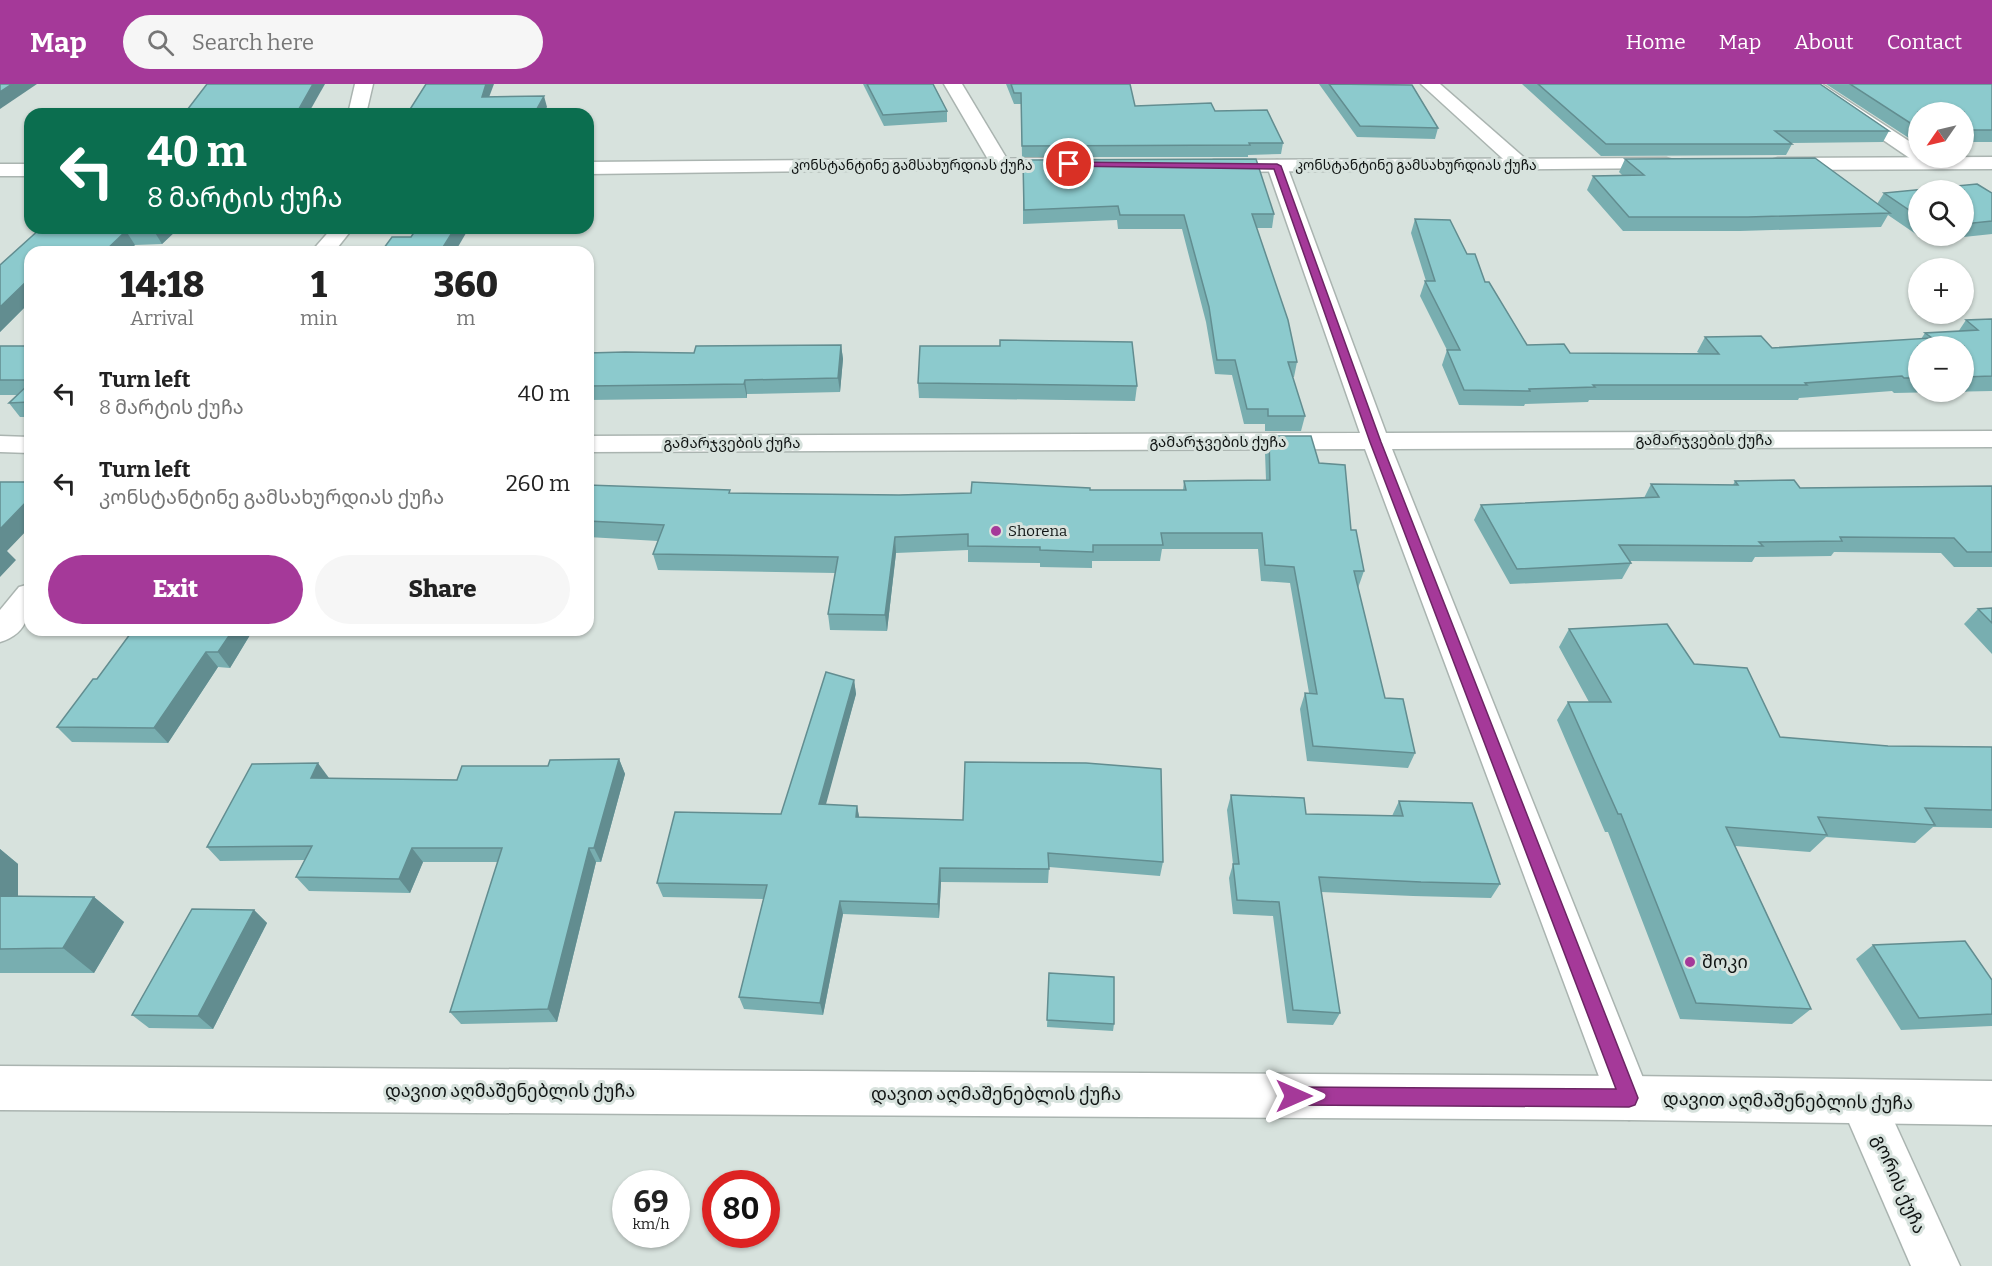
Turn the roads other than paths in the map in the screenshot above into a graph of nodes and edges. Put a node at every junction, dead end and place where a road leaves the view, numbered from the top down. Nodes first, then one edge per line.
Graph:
1 (364, 84) edge
2 (953, 84) edge
3 (1430, 84) edge
4 (1810, 84) edge
5 (358, 108) edge
6 (1908, 148) edge
7 (1908, 160) edge
8 (1974, 162) edge
9 (1992, 163) edge
10 (1000, 164) junction
11 (1080, 164) edge
12 (1685, 164) edge
13 (1756, 164) edge
14 (1196, 165) edge
15 (1520, 165) junction
16 (1277, 166) junction
17 (594, 168) edge
18 (0, 170) edge
19 (24, 170) edge
20 (338, 234) edge
21 (327, 246) edge
22 (1992, 439) edge
23 (1376, 442) junction
24 (0, 444) edge
25 (594, 444) edge
26 (24, 445) edge
27 (24, 602) edge
28 (0, 631) edge
29 (0, 1088) edge
30 (1629, 1098) junction
31 (1862, 1102) junction
32 (1992, 1103) edge
33 (1936, 1266) edge

1 - 5 main road
2 - 10 main road
3 - 15 main road
4 - 6 main road
7 - 13 main road
8 - 9 main road
10 - 11 main road, კონსტანტინე გამსახურდიას ქუჩა
10 - 17 main road, კონსტანტინე გამსახურდიას ქუჩა
12 - 15 main road, კონსტანტინე გამსახურდიას ქუჩა
14 - 16 main road, კონსტანტინე გამსახურდიას ქუჩა
15 - 16 main road, კონსტანტინე გამსახურდიას ქუჩა
16 - 23 main road
18 - 19 main road
20 - 21 main road
22 - 23 main road, გამარჯვების ქუჩა
23 - 25 main road, გამარჯვების ქუჩა
23 - 30 main road
24 - 26 main road
27 - 28 main road
29 - 30 main road, დავით აღმაშენებლის ქუჩა
30 - 31 main road, დავით აღმაშენებლის ქუჩა
31 - 32 main road, დავით აღმაშენებლის ქუჩა
31 - 33 main road, გორის ქუჩა

